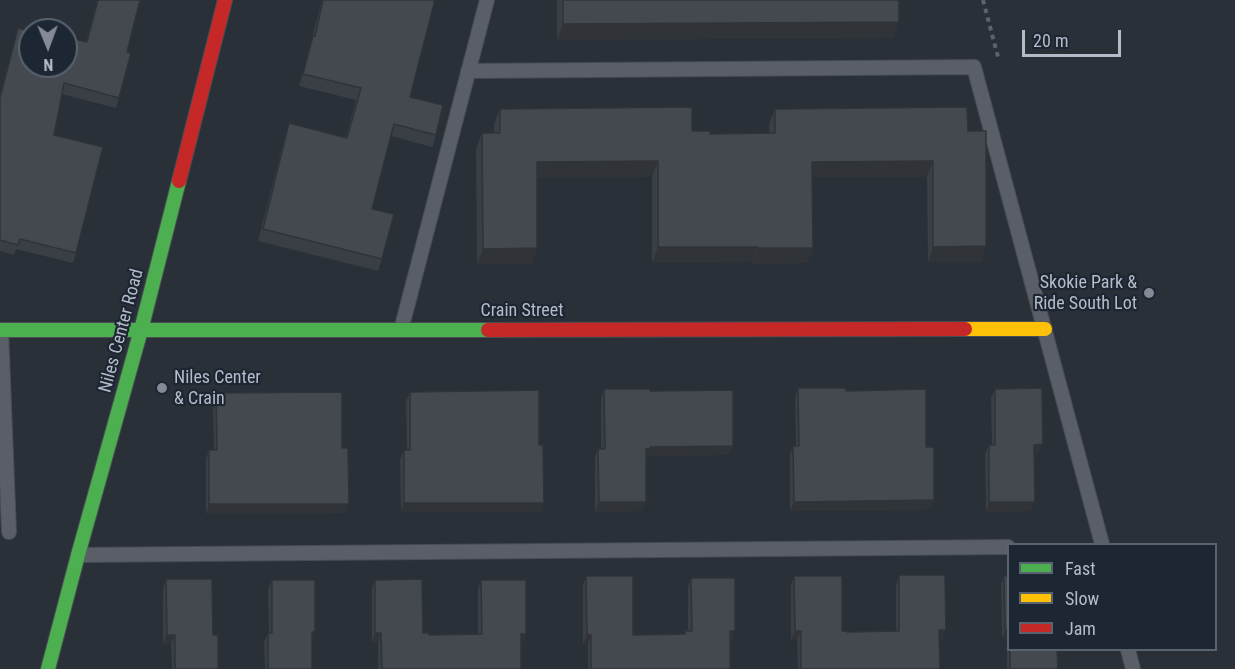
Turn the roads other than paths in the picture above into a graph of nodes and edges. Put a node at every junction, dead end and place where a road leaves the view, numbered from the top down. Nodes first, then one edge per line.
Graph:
1 (225, 0) edge
2 (487, 0) edge
3 (468, 71) junction
4 (1045, 329) junction
5 (1, 330) edge
6 (141, 330) junction
7 (401, 330) junction
8 (9, 532) dead end
9 (1102, 543) edge
10 (1007, 547) edge
11 (78, 555) junction
12 (1128, 651) edge
13 (48, 669) edge
14 (1133, 669) edge

1 - 6 street, Niles Center Road
2 - 3 lane
3 - 4 lane
3 - 7 lane
4 - 7 street, Crain Street
4 - 9 lane
5 - 6 street, Crain Street
5 - 8 lane
6 - 7 street, Crain Street
6 - 11 street, Niles Center Road
10 - 11 lane
11 - 13 street, Niles Center Road
12 - 14 lane

